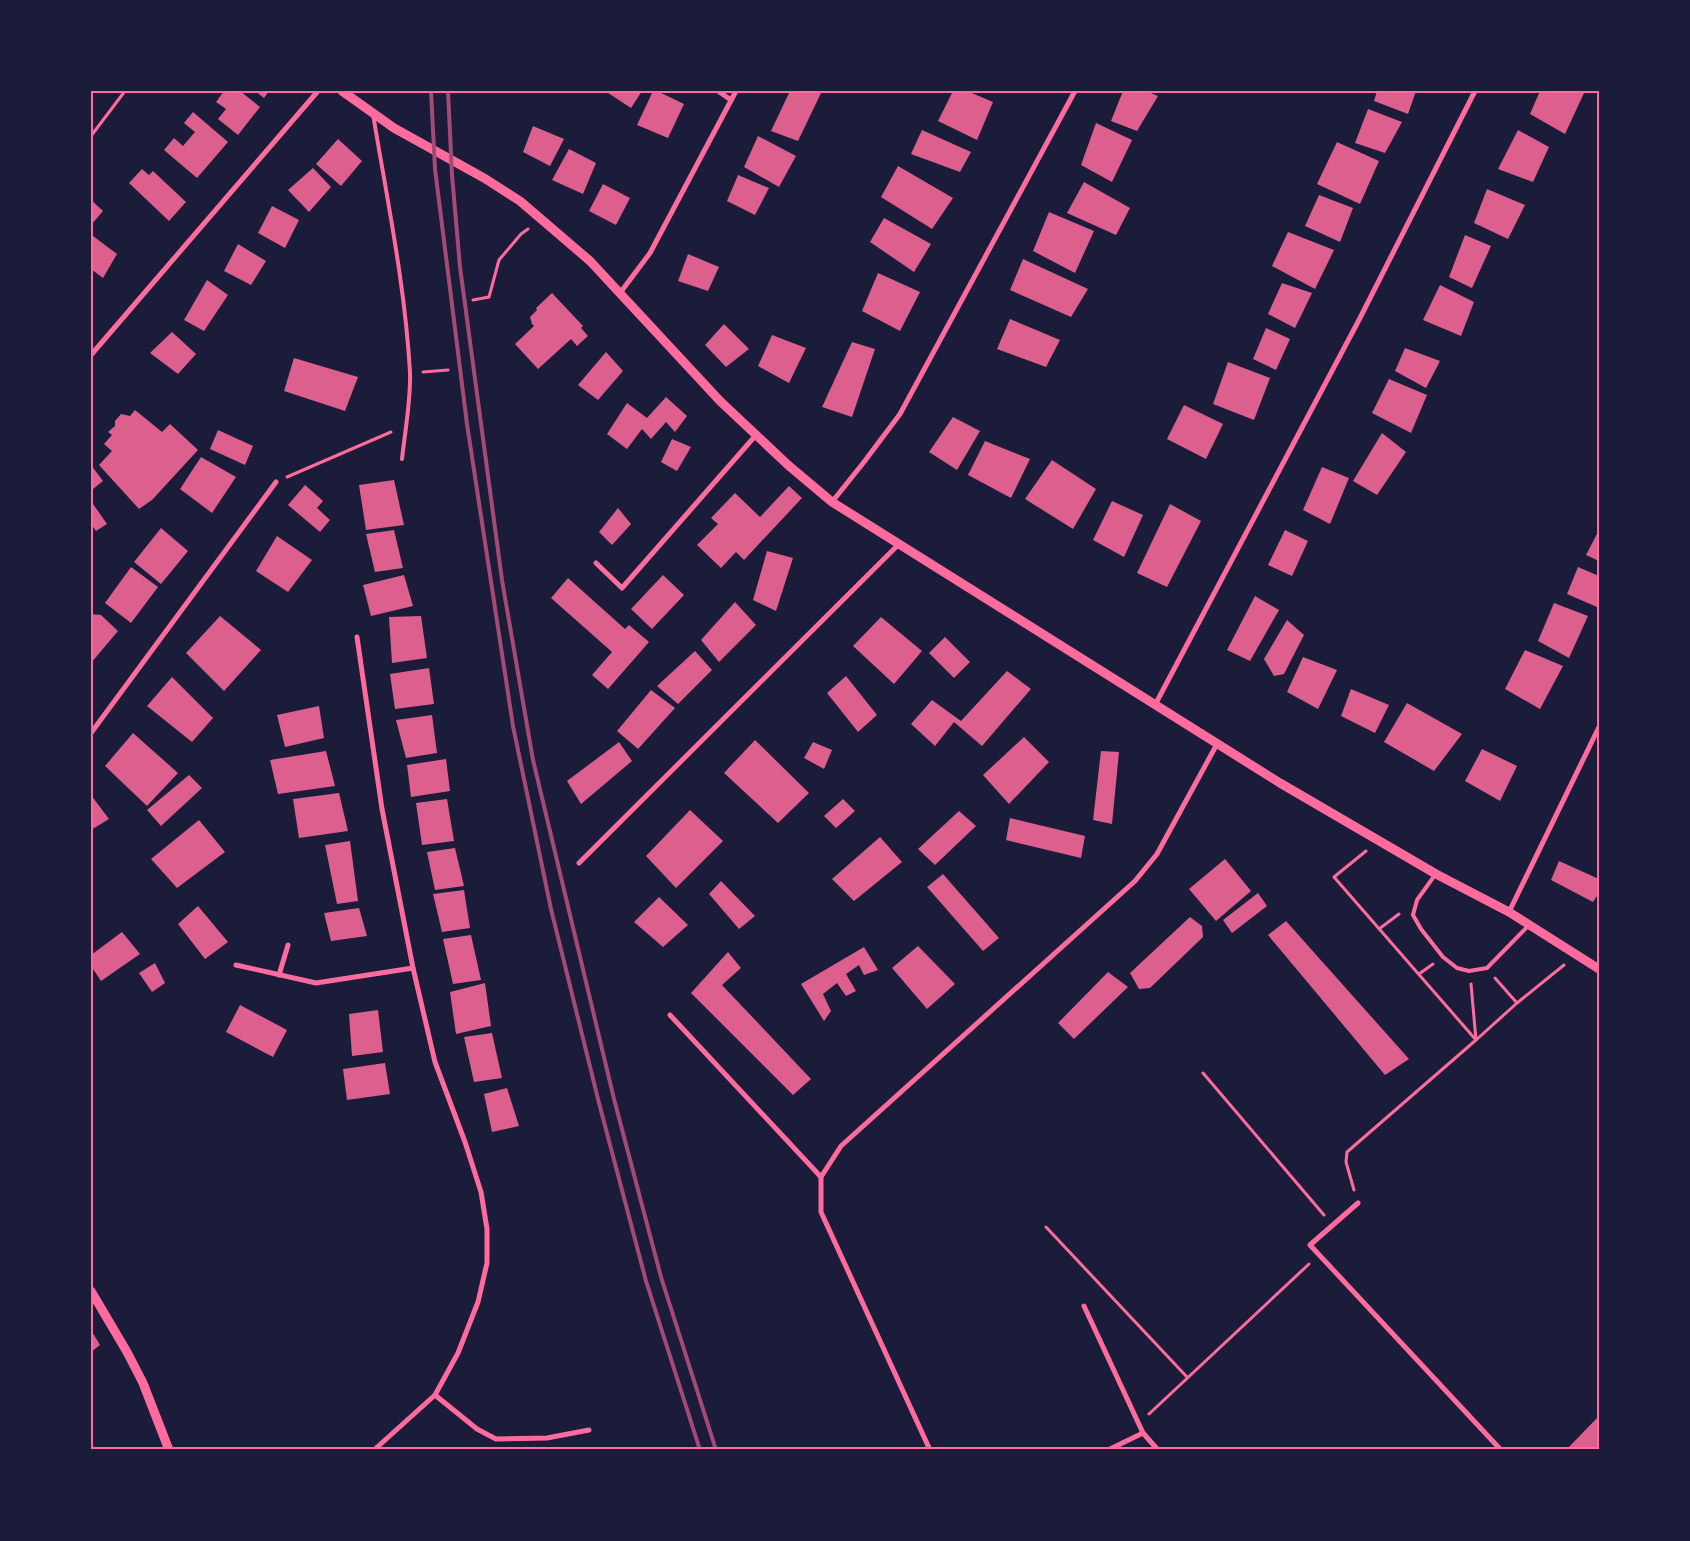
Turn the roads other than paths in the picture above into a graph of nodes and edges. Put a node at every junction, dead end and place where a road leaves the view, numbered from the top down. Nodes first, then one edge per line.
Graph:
1 (318, 91) edge
2 (342, 91) edge
3 (718, 91) edge
4 (736, 91) edge
5 (1076, 91) edge
6 (1475, 91) edge
7 (731, 100) junction
8 (373, 112) junction
9 (620, 293) junction
10 (91, 355) edge
11 (756, 435) junction
12 (402, 459) dead end
13 (276, 482) road end
14 (832, 502) junction
15 (899, 544) junction
16 (596, 563) dead end
17 (357, 636) dead end
18 (1155, 705) junction
19 (1599, 727) edge
20 (91, 733) edge
21 (1217, 744) junction
22 (579, 863) dead end
23 (1436, 874) junction
24 (1509, 912) junction
25 (1529, 925) junction
26 (288, 945) dead end
27 (236, 965) dead end
28 (413, 968) junction
29 (1599, 969) edge
30 (279, 975) junction
31 (670, 1015) dead end
32 (821, 1177) junction
33 (1358, 1203) road end
34 (91, 1291) edge
35 (1084, 1306) dead end
36 (435, 1395) junction
37 (589, 1430) dead end
38 (1144, 1433) junction
39 (169, 1450) edge
40 (374, 1450) edge
41 (930, 1450) edge
42 (1108, 1450) edge
43 (1158, 1450) edge
44 (1501, 1450) edge

1 - 10 street
2 - 8 street
3 - 7 street
4 - 7 street
5 - 14 street
6 - 18 street
7 - 9 street
8 - 9 street
8 - 12 lane
9 - 11 street
11 - 14 street
11 - 16 street
13 - 20 street
14 - 15 street
15 - 18 street
15 - 22 street
17 - 28 street
18 - 21 street
19 - 24 street
21 - 23 street
21 - 32 street
23 - 24 street
23 - 25 lane
24 - 25 street
25 - 29 street
26 - 30 street
27 - 30 street
28 - 30 street
28 - 36 street
31 - 32 street
32 - 41 street
33 - 44 street
34 - 39 street
35 - 38 street
36 - 37 street
36 - 40 street
38 - 42 street
38 - 43 street

